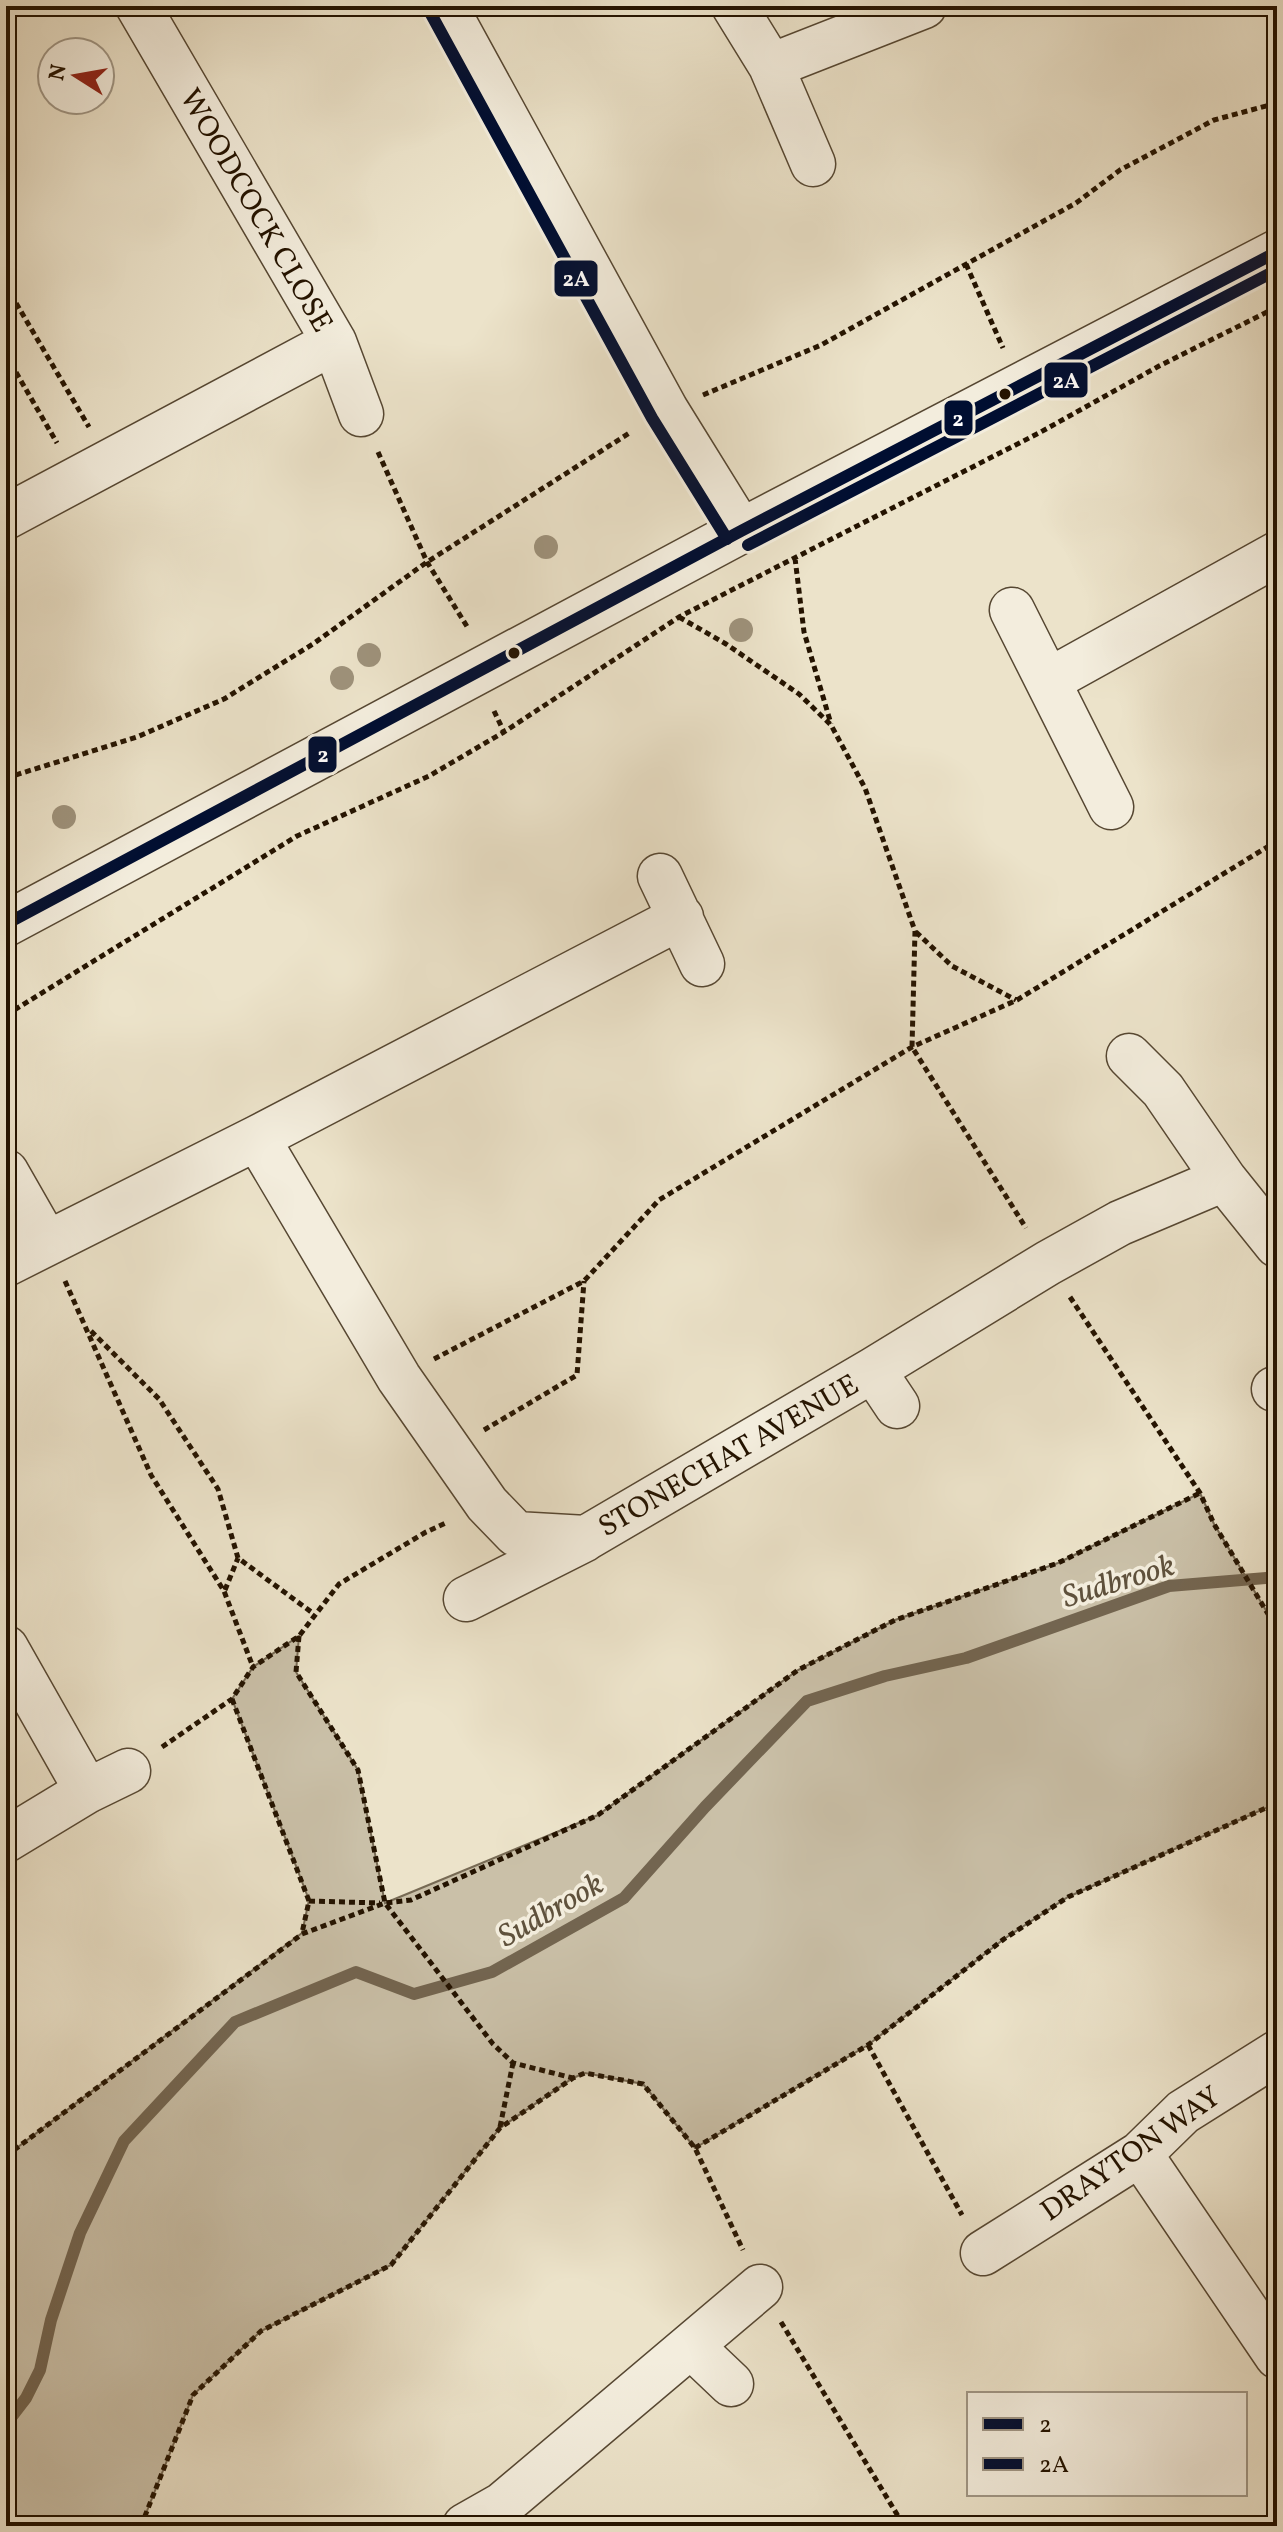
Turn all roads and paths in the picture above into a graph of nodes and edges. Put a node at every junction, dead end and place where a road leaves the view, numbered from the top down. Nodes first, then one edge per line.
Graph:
1 (138, 6) edge
2 (445, 6) edge
3 (734, 6) edge
4 (924, 6) edge
5 (771, 66) junction
6 (813, 164) dead end
7 (1277, 252) edge
8 (6, 286) edge
9 (1277, 307) edge
10 (334, 342) junction
11 (6, 355) edge
12 (361, 414) joint
13 (94, 470) junction
14 (6, 517) edge
15 (741, 531) junction
16 (1277, 554) edge
17 (795, 558) junction
18 (1012, 610) dead end
19 (679, 617) junction
20 (492, 666) junction
21 (1048, 681) junction
22 (831, 725) junction
23 (1111, 807) dead end
24 (1277, 841) edge
25 (660, 876) dead end
26 (681, 917) junction
27 (6, 924) edge
28 (915, 931) junction
29 (702, 964) dead end
30 (1017, 1000) junction
31 (6, 1004) edge
32 (8, 1014) edge
33 (912, 1047) junction
34 (1129, 1056) dead end
35 (257, 1138) junction
36 (6, 1172) edge
37 (1224, 1179) junction
38 (46, 1242) junction
39 (1277, 1245) edge
40 (6, 1264) edge
41 (584, 1281) junction
42 (873, 1370) junction
43 (399, 1378) junction
44 (897, 1406) dead end
45 (449, 1451) junction
46 (487, 1504) junction
47 (586, 1538) junction
48 (238, 1558) junction
49 (224, 1591) junction
50 (466, 1599) dead end
51 (314, 1614) junction
52 (1275, 1625) edge
53 (299, 1636) junction
54 (6, 1648) edge
55 (253, 1667) junction
56 (232, 1699) junction
57 (128, 1771) joint
58 (87, 1791) junction
59 (1277, 1803) edge
60 (6, 1840) edge
61 (309, 1901) junction
62 (385, 1903) junction
63 (302, 1934) junction
64 (868, 2045) junction
65 (1277, 2053) edge
66 (513, 2063) junction
67 (573, 2078) junction
68 (500, 2128) junction
69 (695, 2148) junction
70 (1140, 2154) junction
71 (6, 2156) edge
72 (983, 2253) joint
73 (760, 2287) junction
74 (691, 2346) junction
75 (1277, 2356) edge
76 (731, 2384) dead end
77 (141, 2526) edge
78 (465, 2526) edge
79 (904, 2526) edge

1 - 10 street, WOODCOCK CLOSE
2 - 15 street
3 - 5 street
4 - 5 street
5 - 6 street
7 - 15 street
8 - 13 path
9 - 17 path
10 - 12 street
10 - 13 street, WOODCOCK CLOSE
11 - 13 path
12 - 20 path
13 - 14 street, WOODCOCK CLOSE
15 - 20 street
16 - 21 street
17 - 19 path
17 - 22 path
18 - 21 street
19 - 22 path
19 - 32 path
20 - 27 street
21 - 23 street
22 - 28 path
24 - 30 path
25 - 26 street
26 - 29 street
26 - 35 street
28 - 30 path
28 - 33 path
30 - 33 path
31 - 32 path
33 - 41 path
34 - 37 street
35 - 38 street
35 - 43 street, STONECHAT AVENUE
36 - 38 street
37 - 39 street
37 - 42 street, STONECHAT AVENUE
38 - 40 street
41 - 43 path
41 - 45 path
42 - 44 street
42 - 47 street, STONECHAT AVENUE
43 - 45 street, STONECHAT AVENUE
45 - 46 street, STONECHAT AVENUE
46 - 47 street, STONECHAT AVENUE
46 - 51 path
47 - 50 street
48 - 49 path
48 - 49 path
48 - 51 path
49 - 55 path
51 - 53 path
52 - 62 path
53 - 55 path
53 - 62 path
54 - 58 street
55 - 56 path
56 - 57 path
56 - 61 path
57 - 58 street
58 - 60 street
59 - 64 path
61 - 62 path
61 - 63 path
62 - 63 path
62 - 66 path
63 - 71 path
64 - 69 path
64 - 72 path
65 - 70 street, DRAYTON WAY
66 - 67 path
66 - 68 path
67 - 68 path
67 - 69 path
68 - 77 path
69 - 73 path
70 - 72 street, DRAYTON WAY
70 - 75 street
73 - 74 street
73 - 79 path
74 - 76 street
74 - 78 street

